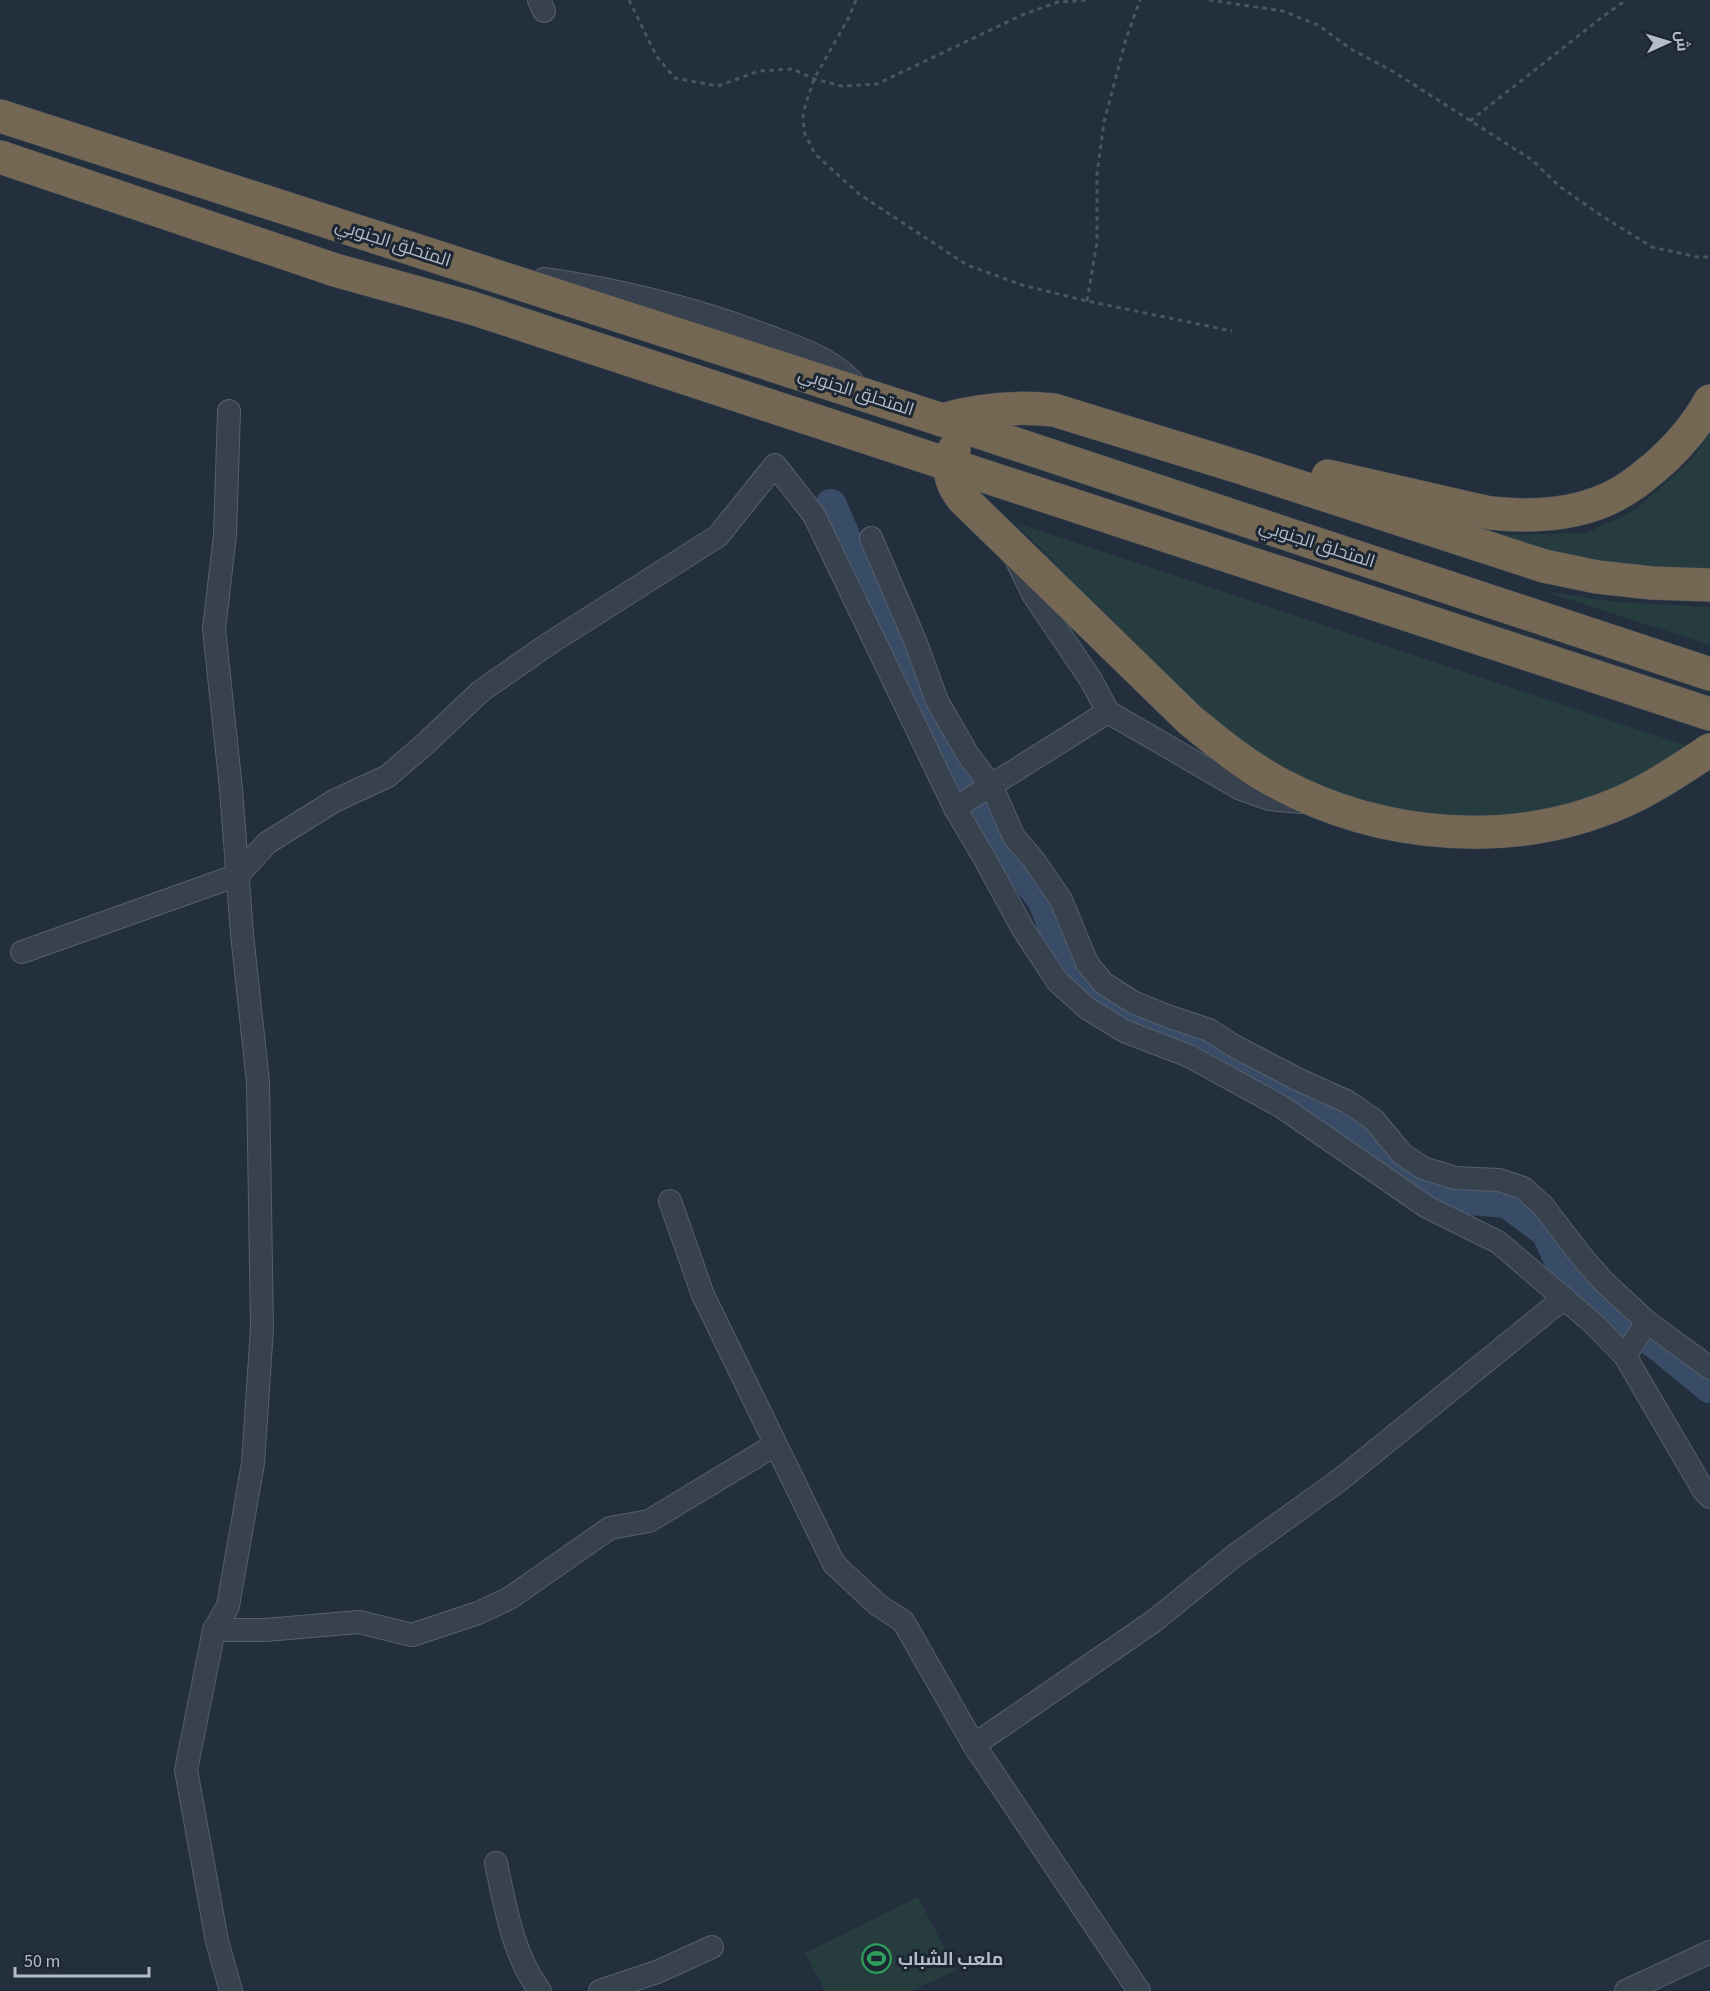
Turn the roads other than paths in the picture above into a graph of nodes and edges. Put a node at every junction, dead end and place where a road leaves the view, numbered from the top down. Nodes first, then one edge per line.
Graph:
1 (0, 116) edge
2 (0, 157) edge
3 (1710, 401) edge
4 (229, 411) dead end
5 (952, 423) junction
6 (949, 465) junction
7 (1239, 467) junction
8 (871, 538) dead end
9 (1010, 543) junction
10 (1710, 585) edge
11 (1710, 674) edge
12 (1108, 712) junction
13 (1710, 714) edge
14 (1710, 750) edge
15 (991, 785) junction
16 (1315, 801) junction
17 (956, 808) junction
18 (238, 875) junction
19 (22, 952) dead end
20 (670, 1200) dead end
21 (1564, 1298) junction
22 (1647, 1322) junction
23 (1625, 1356) junction
24 (1710, 1368) edge
25 (775, 1445) junction
26 (1710, 1497) edge
27 (214, 1630) junction
28 (974, 1745) junction
29 (496, 1863) dead end
30 (712, 1947) dead end
31 (1710, 1952) edge
32 (231, 1991) edge
33 (540, 1991) edge
34 (600, 1991) edge
35 (1139, 1991) edge
36 (1626, 1991) edge

1 - 5 highway, المتحلق الجنوبي
2 - 6 highway
3 - 7 highway
4 - 18 street
5 - 6 highway
5 - 7 highway
5 - 11 highway, المتحلق الجنوبي
6 - 9 highway
6 - 13 highway
7 - 10 highway
8 - 15 street
9 - 12 street
9 - 16 highway
12 - 15 street
12 - 16 street
14 - 16 highway
15 - 17 street
15 - 22 street
17 - 18 street
17 - 21 street
18 - 19 street
18 - 27 street
20 - 25 street
21 - 23 street
21 - 28 street
22 - 23 street
22 - 24 street
23 - 26 street
25 - 27 street
25 - 28 street
27 - 32 street
28 - 35 street
29 - 33 street
30 - 34 street
31 - 36 street

